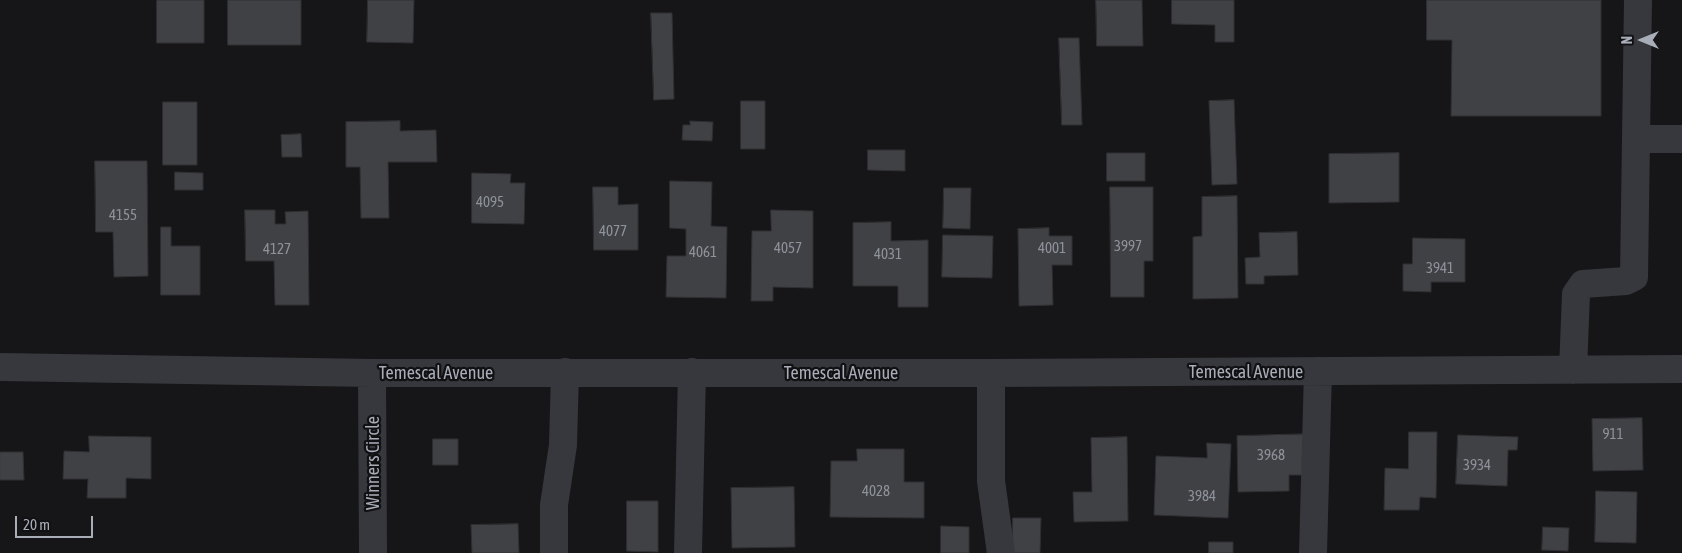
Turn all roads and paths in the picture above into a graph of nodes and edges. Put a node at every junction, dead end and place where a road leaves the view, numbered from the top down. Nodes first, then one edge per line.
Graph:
1 (1638, 0) edge
2 (1636, 139) junction
3 (1682, 139) edge
4 (0, 367) edge
5 (1682, 369) edge
6 (1573, 370) junction
7 (1318, 371) junction
8 (565, 372) junction
9 (692, 372) junction
10 (991, 373) junction
11 (372, 374) junction
12 (373, 553) edge
13 (554, 553) edge
14 (688, 553) edge
15 (1001, 553) edge
16 (1313, 553) edge

1 - 2 street
2 - 3 street
2 - 6 street
4 - 11 street, Temescal Avenue
5 - 6 street, Temescal Avenue
6 - 7 street, Temescal Avenue
7 - 10 street, Temescal Avenue
7 - 16 street
8 - 9 street, Temescal Avenue
8 - 11 street, Temescal Avenue
8 - 13 street
9 - 10 street, Temescal Avenue
9 - 14 street
10 - 15 street
11 - 12 street, Winners Circle

